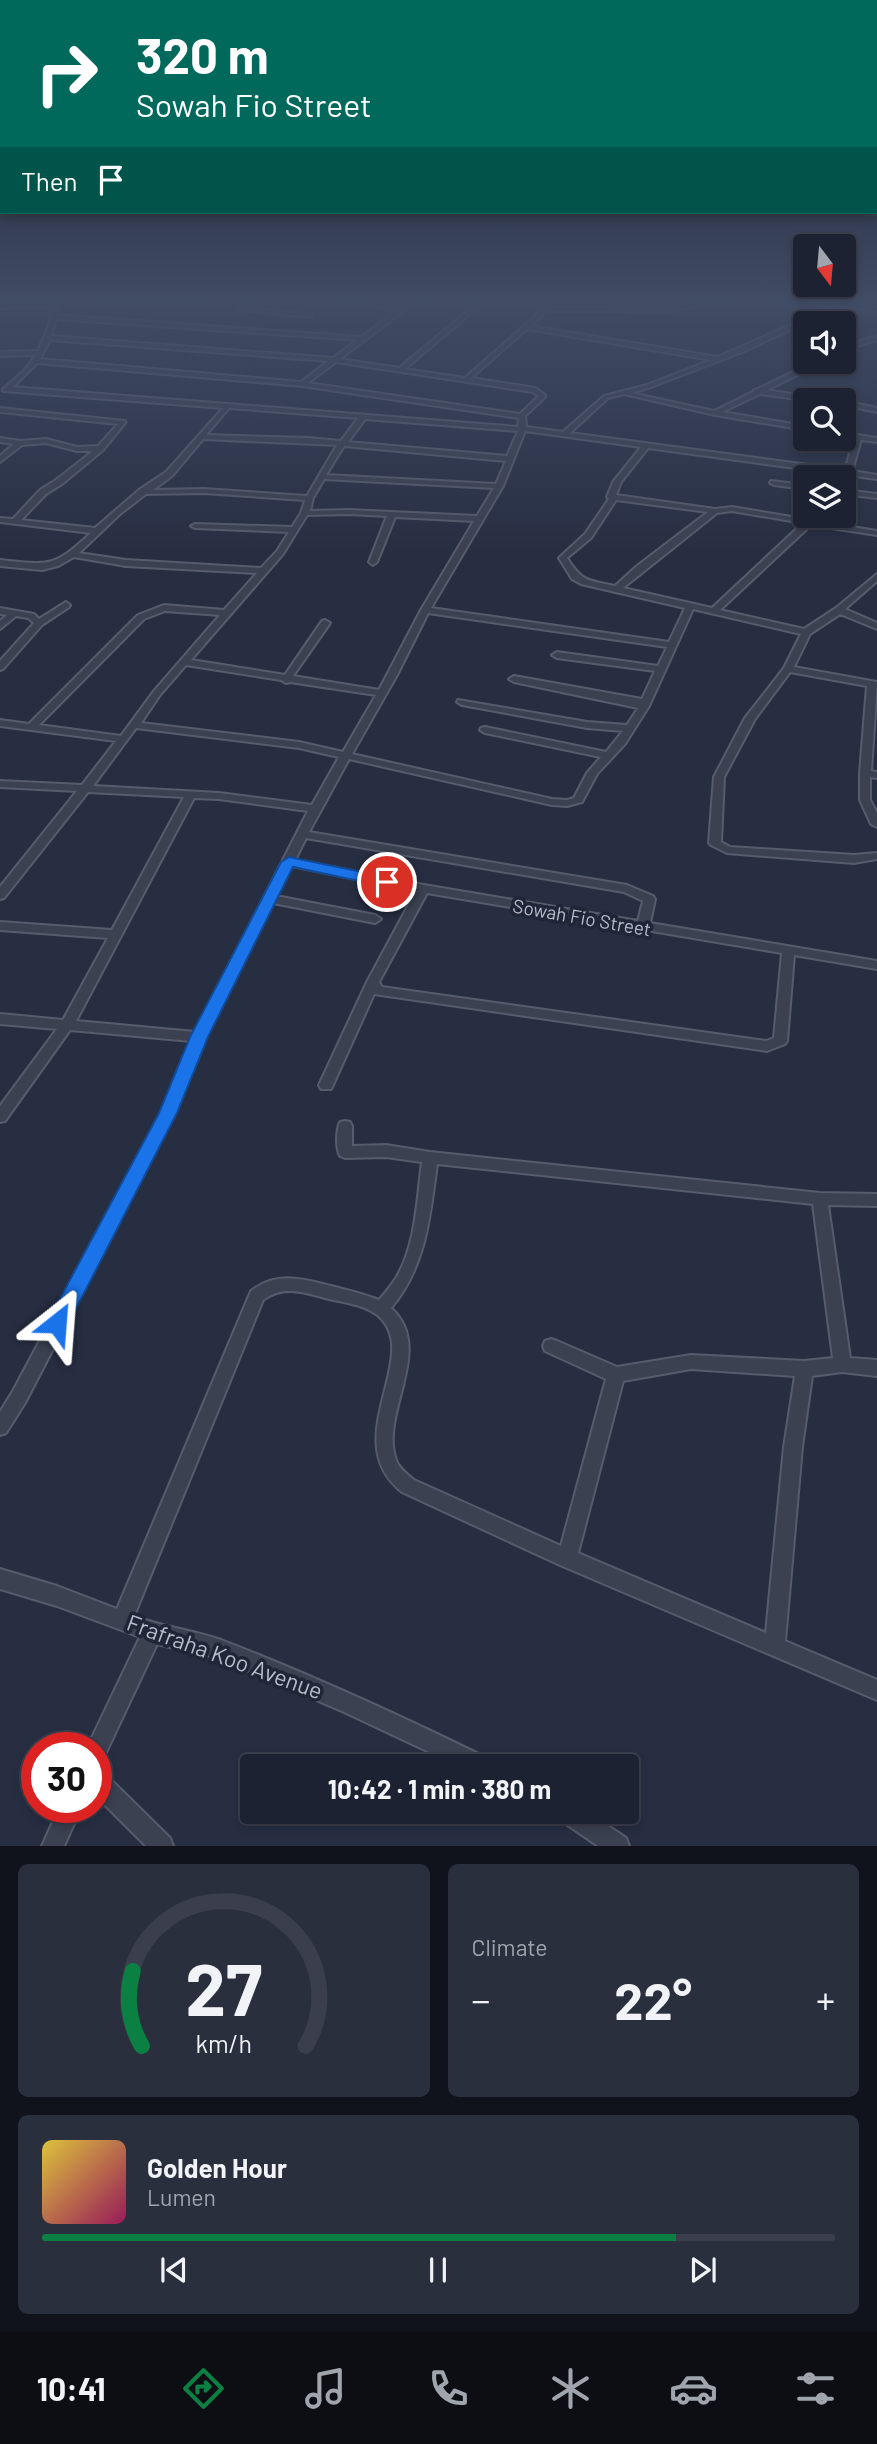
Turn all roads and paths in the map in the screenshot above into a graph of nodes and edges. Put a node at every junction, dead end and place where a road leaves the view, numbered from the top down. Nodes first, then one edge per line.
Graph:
1 (292, 383) edge
2 (489, 383) edge
3 (656, 383) edge
4 (773, 383) edge
5 (302, 384) joint
6 (5, 388) edge
7 (756, 391) junction
8 (621, 393) junction
9 (793, 396) edge
10 (856, 406) edge
11 (226, 408) junction
12 (0, 410) edge
13 (877, 410) edge
14 (715, 413) junction
15 (522, 416) junction
16 (363, 417) junction
17 (793, 426) edge
18 (522, 429) junction
19 (565, 434) junction
20 (201, 437) junction
21 (858, 437) joint
22 (0, 440) edge
23 (877, 440) edge
24 (20, 443) junction
25 (342, 444) junction
26 (647, 445) junction
27 (100, 448) junction
28 (510, 459) junction
29 (0, 460) edge
30 (793, 465) edge
31 (850, 465) edge
32 (856, 474) edge
33 (322, 477) junction
34 (877, 477) edge
35 (774, 483) dead end
36 (793, 485) edge
37 (499, 486) junction
38 (142, 492) junction
39 (856, 493) edge
40 (877, 496) edge
41 (309, 498) junction
42 (613, 498) junction
43 (715, 511) junction
44 (305, 513) junction
45 (392, 514) junction
46 (481, 519) junction
47 (793, 519) edge
48 (0, 520) edge
49 (16, 521) junction
50 (195, 526) dead end
51 (803, 528) edge
52 (846, 528) edge
53 (294, 530) junction
54 (98, 531) junction
55 (877, 533) edge
56 (73, 554) junction
57 (373, 562) dead end
58 (0, 563) edge
59 (261, 571) junction
60 (877, 578) edge
61 (617, 589) junction
62 (66, 605) dead end
63 (691, 606) junction
64 (425, 610) junction
65 (715, 610) junction
66 (839, 610) junction
67 (0, 611) edge
68 (14, 613) junction
69 (226, 613) junction
70 (39, 623) junction
71 (325, 624) dead end
72 (0, 626) edge
73 (877, 626) edge
74 (806, 632) junction
75 (671, 645) junction
76 (557, 655) dead end
77 (183, 662) junction
78 (0, 667) edge
79 (659, 669) junction
80 (788, 669) junction
81 (286, 680) junction
82 (875, 685) edge
83 (563, 688) dead end
84 (381, 693) junction
85 (462, 702) dead end
86 (645, 704) junction
87 (874, 718) edge
88 (0, 723) edge
89 (135, 725) junction
90 (33, 726) junction
91 (628, 729) junction
92 (485, 730) dead end
93 (122, 739) junction
94 (607, 755) junction
95 (346, 758) junction
96 (871, 774) edge
97 (0, 784) edge
98 (82, 789) junction
99 (191, 794) junction
100 (315, 809) junction
101 (877, 824) edge
102 (303, 834) junction
103 (877, 856) edge
104 (289, 862) junction
105 (423, 889) junction
106 (0, 895) edge
107 (270, 899) junction
108 (375, 919) dead end
109 (0, 926) edge
110 (643, 927) junction
111 (115, 934) junction
112 (788, 951) junction
113 (877, 965) edge
114 (373, 982) junction
115 (0, 1019) edge
116 (67, 1025) junction
117 (199, 1037) junction
118 (326, 1086) dead end
119 (0, 1117) edge
120 (345, 1126) dead end
121 (430, 1158) junction
122 (820, 1199) junction
123 (877, 1200) edge
124 (381, 1308) junction
125 (551, 1346) dead end
126 (842, 1365) junction
127 (877, 1368) edge
128 (804, 1369) junction
129 (617, 1375) junction
130 (0, 1427) edge
131 (567, 1558) junction
132 (0, 1579) edge
133 (123, 1619) junction
134 (152, 1633) junction
135 (775, 1646) junction
136 (877, 1690) edge
137 (105, 1732) edge
138 (457, 1754) edge
139 (112, 1797) edge
140 (63, 1823) edge
141 (586, 1824) edge
142 (52, 1846) edge
143 (162, 1846) edge
144 (618, 1846) edge

1 - 5 street
2 - 15 street
3 - 8 street
4 - 7 street
5 - 15 street
6 - 11 street
7 - 9 street
7 - 14 street
8 - 14 street
8 - 19 street
10 - 13 street
11 - 16 street
11 - 20 street
12 - 27 street
14 - 17 street
15 - 18 street
16 - 18 street
16 - 25 street
18 - 19 street
18 - 28 street
19 - 26 street
20 - 25 street
20 - 38 street
21 - 23 street
21 - 31 street
22 - 24 street
24 - 27 street
24 - 29 street
25 - 28 street
25 - 33 street
26 - 30 street
26 - 42 street
27 - 49 street
28 - 37 street
32 - 34 street
33 - 37 street
33 - 41 street
35 - 36 street
37 - 46 street
38 - 41 street
38 - 54 street
39 - 40 street
41 - 44 street
42 - 43 street
42 - 61 street
43 - 47 street
43 - 61 street
44 - 45 street
44 - 53 street
45 - 46 street
45 - 57 street
46 - 64 street
48 - 49 street
49 - 54 street
50 - 53 street
51 - 65 street
52 - 55 street
53 - 59 street
54 - 56 street
56 - 58 street
56 - 59 street
59 - 69 street
60 - 66 street
61 - 63 street
62 - 70 street
63 - 65 street
63 - 75 street
64 - 75 street
64 - 84 street
65 - 74 street
66 - 73 street
66 - 74 street
67 - 68 street
68 - 70 street
68 - 72 street
69 - 77 street
69 - 90 street
70 - 78 street
71 - 81 street
74 - 80 street
75 - 79 street
76 - 79 street
77 - 81 street
77 - 89 street
79 - 86 street
80 - 82 street
80 - 103 street
81 - 84 street
82 - 87 street
83 - 86 street
84 - 95 street
85 - 91 street
86 - 91 street
87 - 96 street
88 - 90 street
89 - 93 street
89 - 95 street
90 - 93 street
91 - 94 street
92 - 94 street
93 - 98 street
94 - 95 street
95 - 100 street
96 - 101 street
97 - 98 street
98 - 99 street
98 - 106 street
99 - 100 street
99 - 111 street
100 - 102 street
102 - 104 street
102 - 110 street
104 - 105 street, Sowah Fio Street
104 - 107 street
105 - 110 street, Sowah Fio Street
105 - 114 street
107 - 108 street
107 - 117 street
109 - 111 street
110 - 112 street, Sowah Fio Street
111 - 116 street
112 - 113 street, Sowah Fio Street
112 - 114 street
114 - 118 street
115 - 116 street
116 - 117 street
116 - 119 street
117 - 130 street
120 - 121 street
121 - 122 street
121 - 124 street
122 - 123 street
122 - 126 street
124 - 131 street
124 - 133 street
125 - 129 street
126 - 127 street
126 - 128 street
128 - 129 street
128 - 135 street
129 - 131 street
131 - 135 street
132 - 133 street, Frafraha Koo Avenue
133 - 134 street, Frafraha Koo Avenue
134 - 137 street
134 - 138 street, Frafraha Koo Avenue
135 - 136 street
139 - 143 street
140 - 142 street
141 - 144 street

